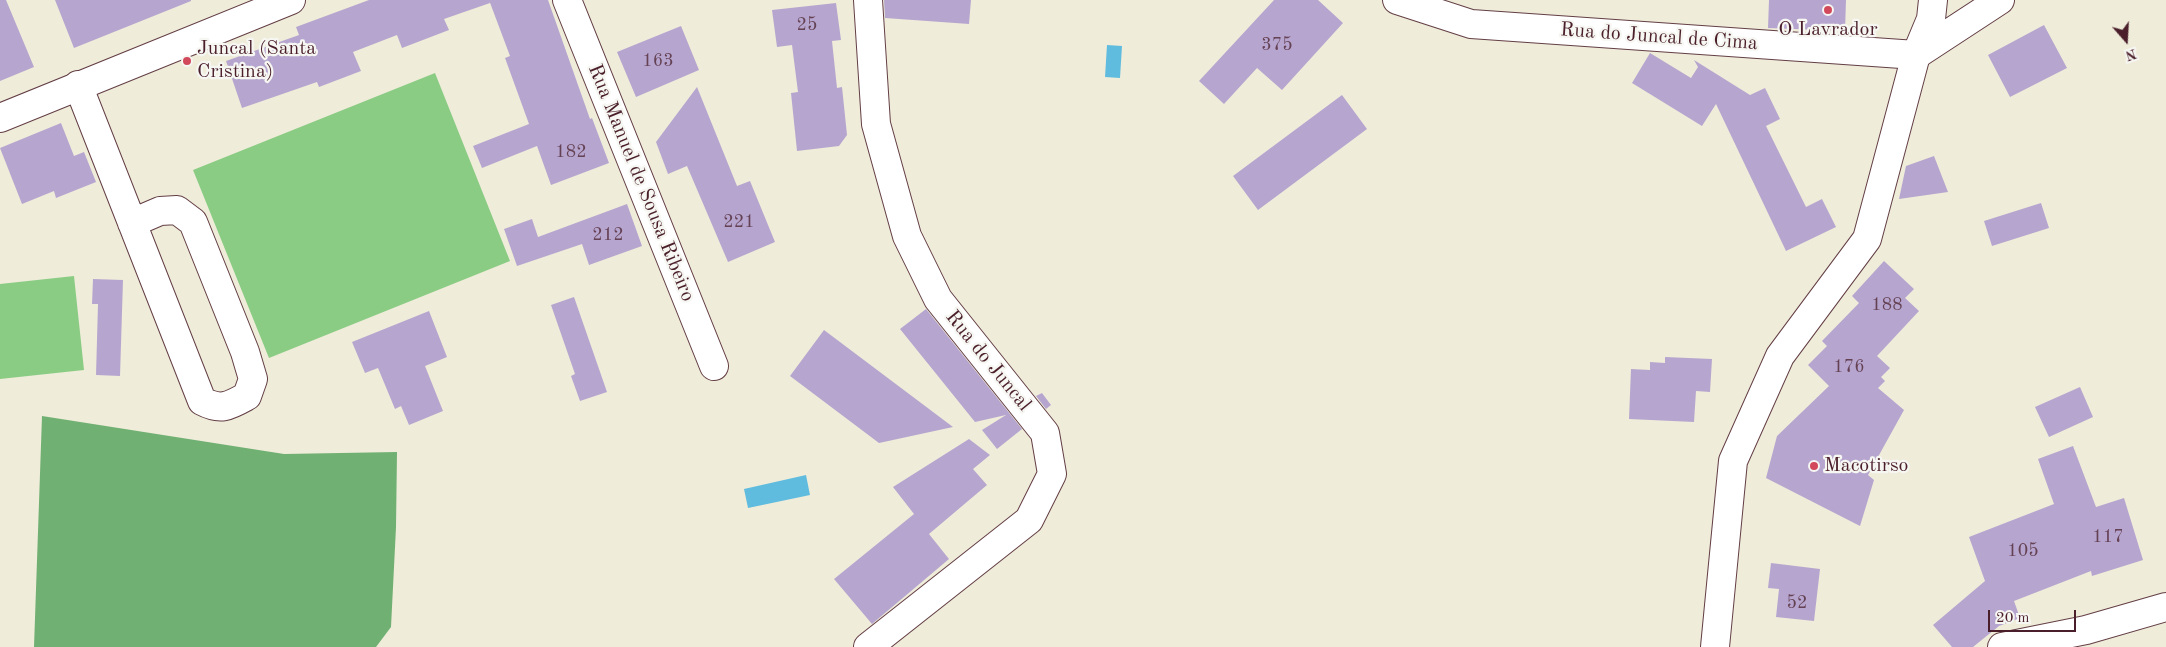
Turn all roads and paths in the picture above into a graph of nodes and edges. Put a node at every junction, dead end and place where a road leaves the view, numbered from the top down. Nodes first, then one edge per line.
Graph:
1 (291, 0) edge
2 (567, 0) edge
3 (868, 0) edge
4 (1397, 0) edge
5 (1933, 0) edge
6 (2000, 0) edge
7 (1916, 55) junction
8 (78, 86) junction
9 (0, 118) edge
10 (132, 223) junction
11 (714, 366) dead end
12 (2166, 607) edge
13 (868, 647) edge
14 (1715, 647) edge
15 (2002, 647) edge

1 - 8 street
2 - 11 street, Rua Manuel de Sousa Ribeiro
3 - 13 street, Rua do Juncal
4 - 7 street, Rua do Juncal de Cima
5 - 7 street
6 - 7 street
7 - 14 street
8 - 9 street
8 - 10 street
10 - 10 street
12 - 15 street

